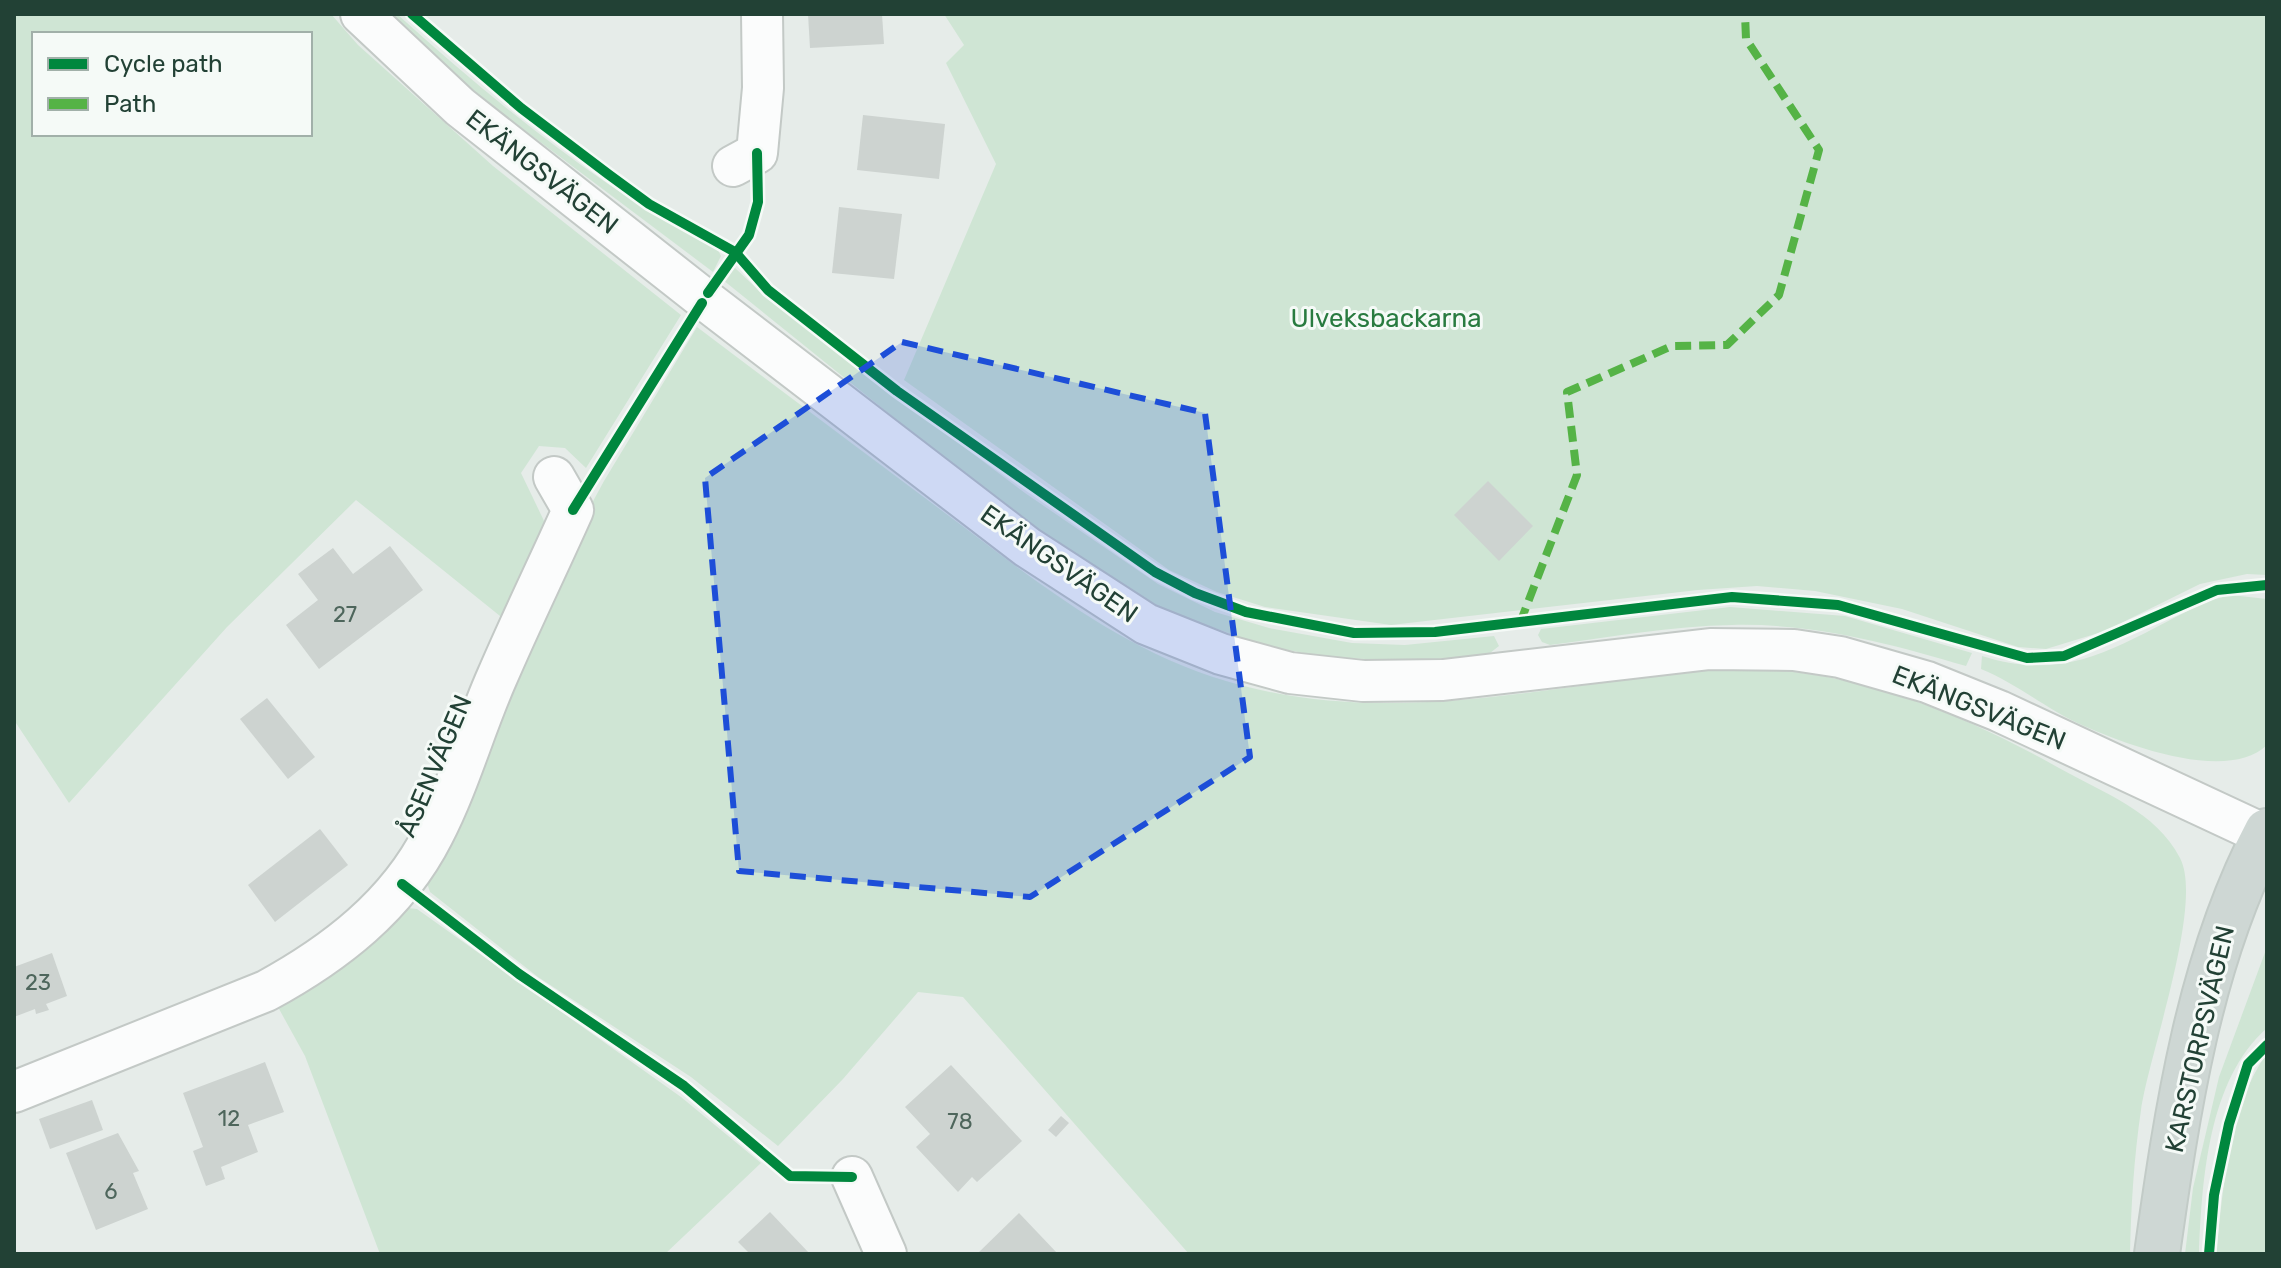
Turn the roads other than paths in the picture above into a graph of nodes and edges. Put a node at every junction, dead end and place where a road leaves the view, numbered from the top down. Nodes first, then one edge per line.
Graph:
1 (361, 14) edge
2 (762, 14) edge
3 (733, 166) dead end
4 (554, 477) dead end
5 (2266, 834) edge
6 (14, 1092) edge
7 (852, 1177) dead end
8 (886, 1254) edge
9 (2157, 1254) edge

1 - 5 street, EKÄNGSVÄGEN
2 - 3 street
4 - 6 street, ÅSENVÄGEN
5 - 9 main road, KARSTORPSVÄGEN
7 - 8 street

